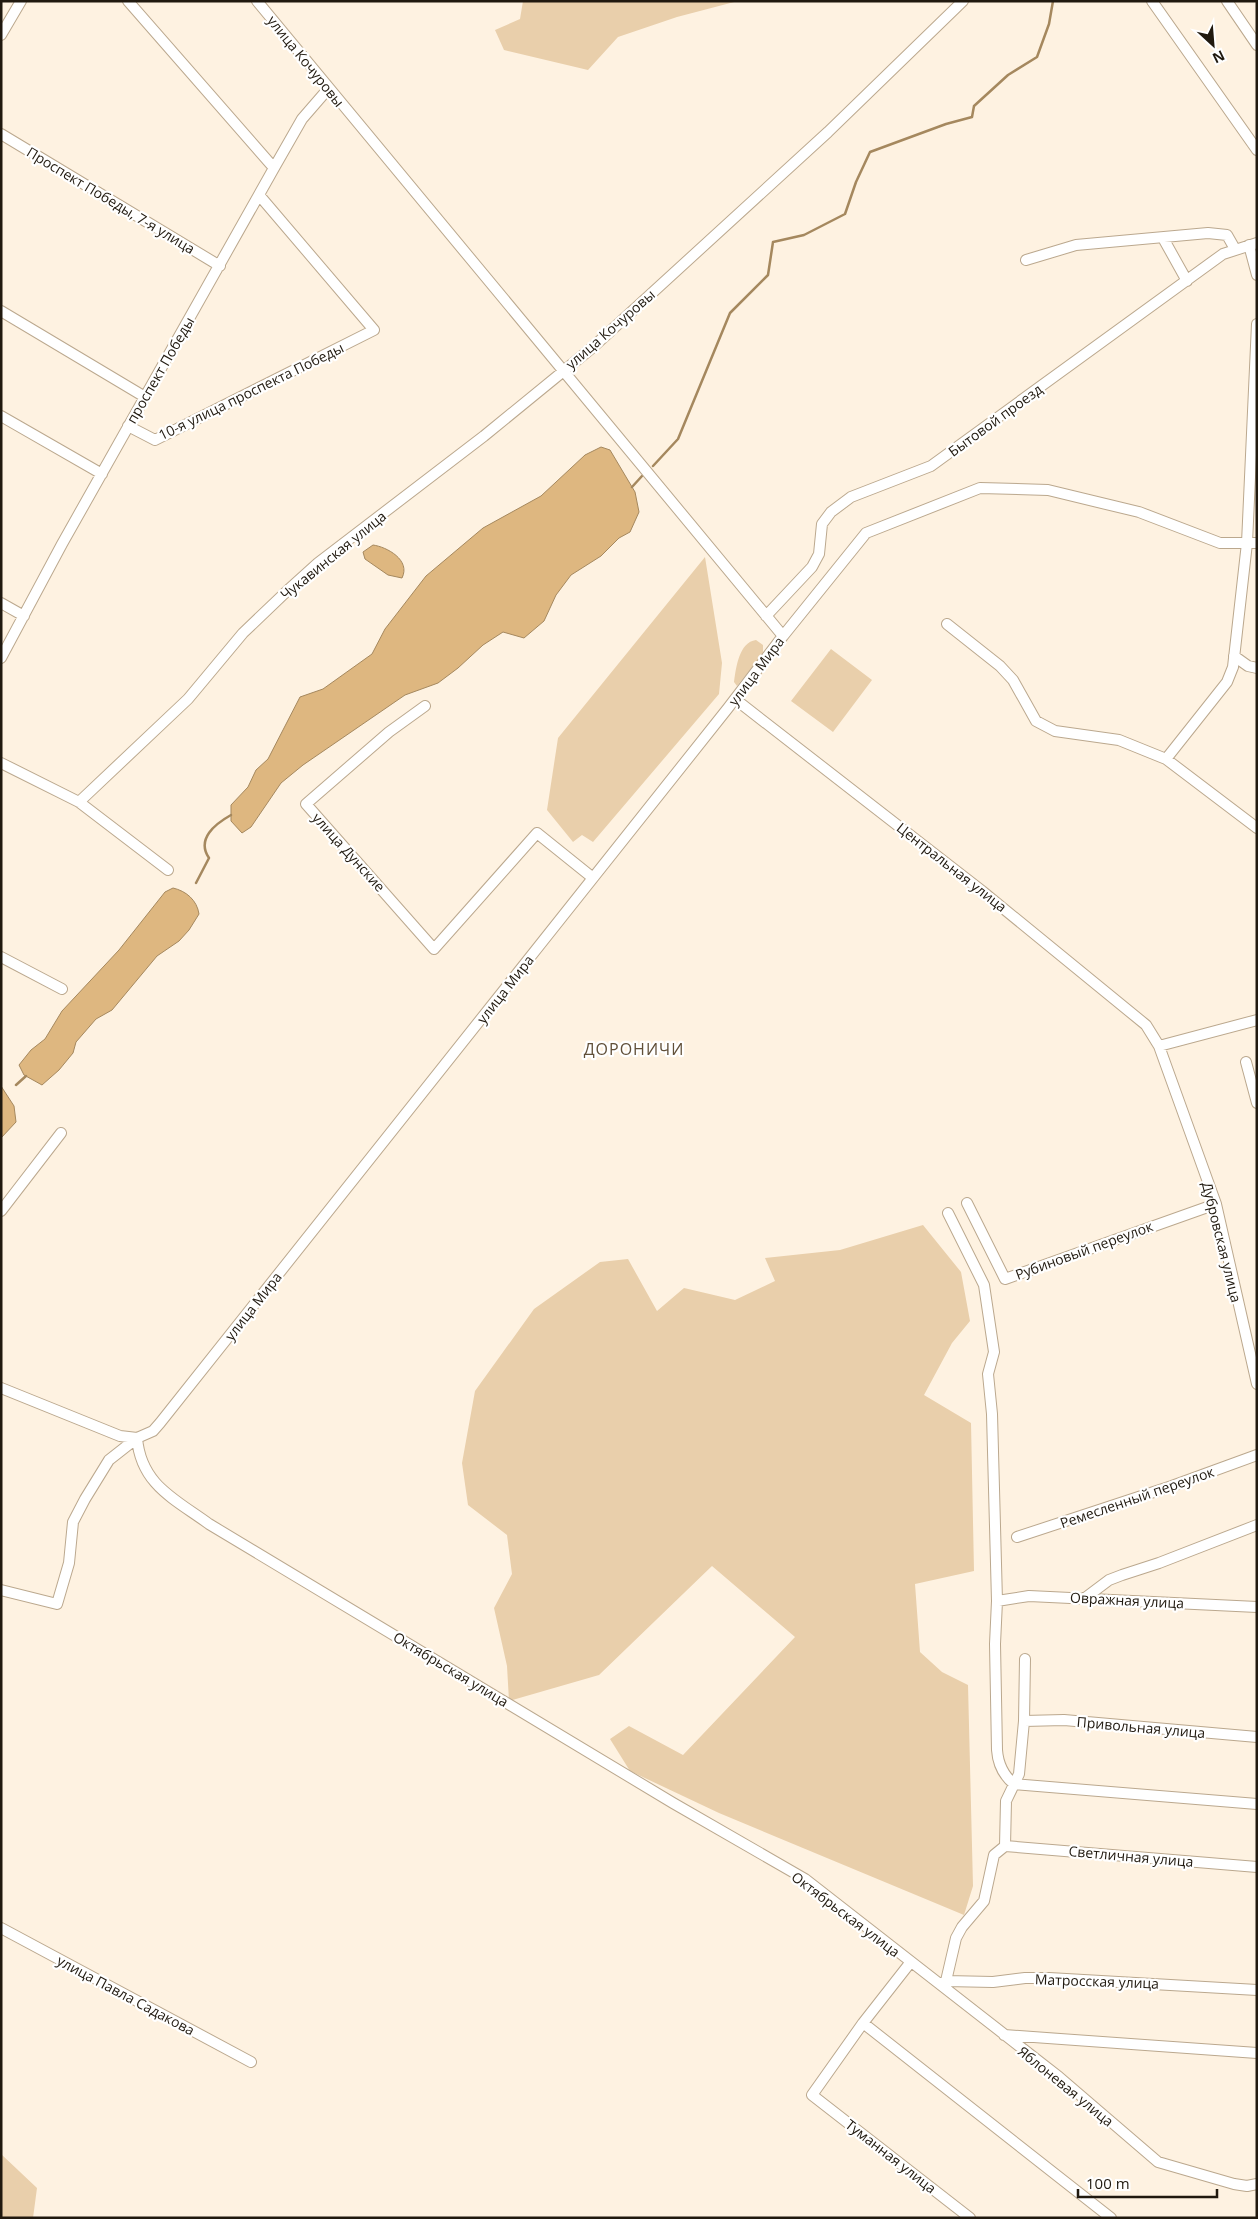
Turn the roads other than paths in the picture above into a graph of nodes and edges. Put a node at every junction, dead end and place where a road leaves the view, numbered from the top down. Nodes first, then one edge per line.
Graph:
1 (21, 1) edge
2 (128, 1) edge
3 (257, 1) edge
4 (963, 1) edge
5 (1152, 1) edge
6 (1227, 1) edge
7 (1, 35) edge
8 (1257, 45) edge
9 (328, 89) junction
10 (1, 134) edge
11 (1257, 150) edge
12 (274, 168) junction
13 (259, 195) junction
14 (1163, 238) junction
15 (1253, 244) edge
16 (1235, 249) junction
17 (1026, 260) dead end
18 (220, 266) junction
19 (1257, 275) edge
20 (1187, 281) junction
21 (1, 311) edge
22 (1257, 324) edge
23 (562, 371) junction
24 (145, 398) junction
25 (1, 416) edge
26 (1255, 419) edge
27 (128, 426) junction
28 (102, 474) junction
29 (1252, 543) edge
30 (1, 603) edge
31 (24, 616) junction
32 (766, 616) junction
33 (947, 624) dead end
34 (782, 636) junction
35 (1234, 656) junction
36 (1, 658) edge
37 (1257, 668) edge
38 (735, 699) junction
39 (425, 706) dead end
40 (1166, 759) junction
41 (1, 763) edge
42 (79, 802) junction
43 (1257, 828) edge
44 (168, 870) dead end
45 (593, 878) junction
46 (1, 957) edge
47 (62, 990) dead end
48 (1256, 1017) edge
49 (1159, 1046) junction
50 (1246, 1062) dead end
51 (1257, 1103) edge
52 (61, 1133) dead end
53 (967, 1203) dead end
54 (1216, 1204) junction
55 (1, 1210) edge
56 (948, 1213) dead end
57 (1257, 1384) edge
58 (1, 1388) edge
59 (137, 1438) junction
60 (1257, 1455) edge
61 (1257, 1525) edge
62 (1017, 1537) dead end
63 (1, 1590) edge
64 (1085, 1598) junction
65 (997, 1601) junction
66 (1257, 1607) edge
67 (1025, 1659) dead end
68 (1024, 1721) junction
69 (1257, 1737) edge
70 (1014, 1784) junction
71 (1257, 1804) edge
72 (1005, 1846) junction
73 (1257, 1866) edge
74 (1, 1928) edge
75 (910, 1963) junction
76 (942, 1983) junction
77 (1257, 1990) edge
78 (862, 2024) junction
79 (1004, 2035) junction
80 (1257, 2053) edge
81 (251, 2062) dead end
82 (1257, 2184) edge
83 (970, 2218) edge
84 (1111, 2218) edge

1 - 7 street
2 - 12 street
3 - 9 street, улица Кочуровы
4 - 23 street, улица Кочуровы
5 - 11 street
6 - 8 street
9 - 12 street, проспект Победы
9 - 23 street, улица Кочуровы
10 - 18 street, Проспект Победы, 7-я улица
12 - 13 street, проспект Победы
13 - 18 street, проспект Победы
13 - 27 street, 10-я улица проспекта Победы
14 - 16 street
14 - 17 street
14 - 20 street
15 - 16 street, Бытовой проезд
15 - 19 street
16 - 20 street, Бытовой проезд
18 - 24 street, проспект Победы
20 - 32 street, Бытовой проезд
21 - 24 street
22 - 26 street
23 - 32 street
23 - 42 street, Чукавинская улица
24 - 27 street, проспект Победы
25 - 28 street
26 - 29 street
27 - 28 street, проспект Победы
28 - 31 street, проспект Победы
29 - 34 street, улица Мира
29 - 35 street
30 - 31 street
31 - 36 street, проспект Победы
32 - 34 street
33 - 40 street
34 - 38 street, улица Мира
35 - 37 street
35 - 40 street
38 - 45 street, улица Мира
38 - 49 street, Центральная улица
39 - 45 street, улица Дунские
40 - 43 street
41 - 42 street
42 - 44 street
45 - 59 street, улица Мира
46 - 47 street
48 - 49 street
49 - 54 street, Дубровская улица
50 - 51 street
52 - 55 street
53 - 54 street, Рубиновый переулок
54 - 57 street, Дубровская улица
56 - 65 street
58 - 59 street
59 - 63 street, улица Мира
59 - 75 street, Октябрьская улица
60 - 62 street, Ремесленный переулок
61 - 64 street
64 - 65 street, Овражная улица
64 - 66 street, Овражная улица
65 - 70 street
67 - 68 street
68 - 69 street, Привольная улица
68 - 70 street
70 - 71 street
70 - 72 street
72 - 73 street, Светличная улица
72 - 76 street
74 - 81 street, улица Павла Садакова
75 - 76 street, Яблоневая улица
75 - 78 street
76 - 77 street, Матросская улица
76 - 79 street, Яблоневая улица
78 - 83 street, Туманная улица
78 - 84 street
79 - 80 street
79 - 82 street, Яблоневая улица

